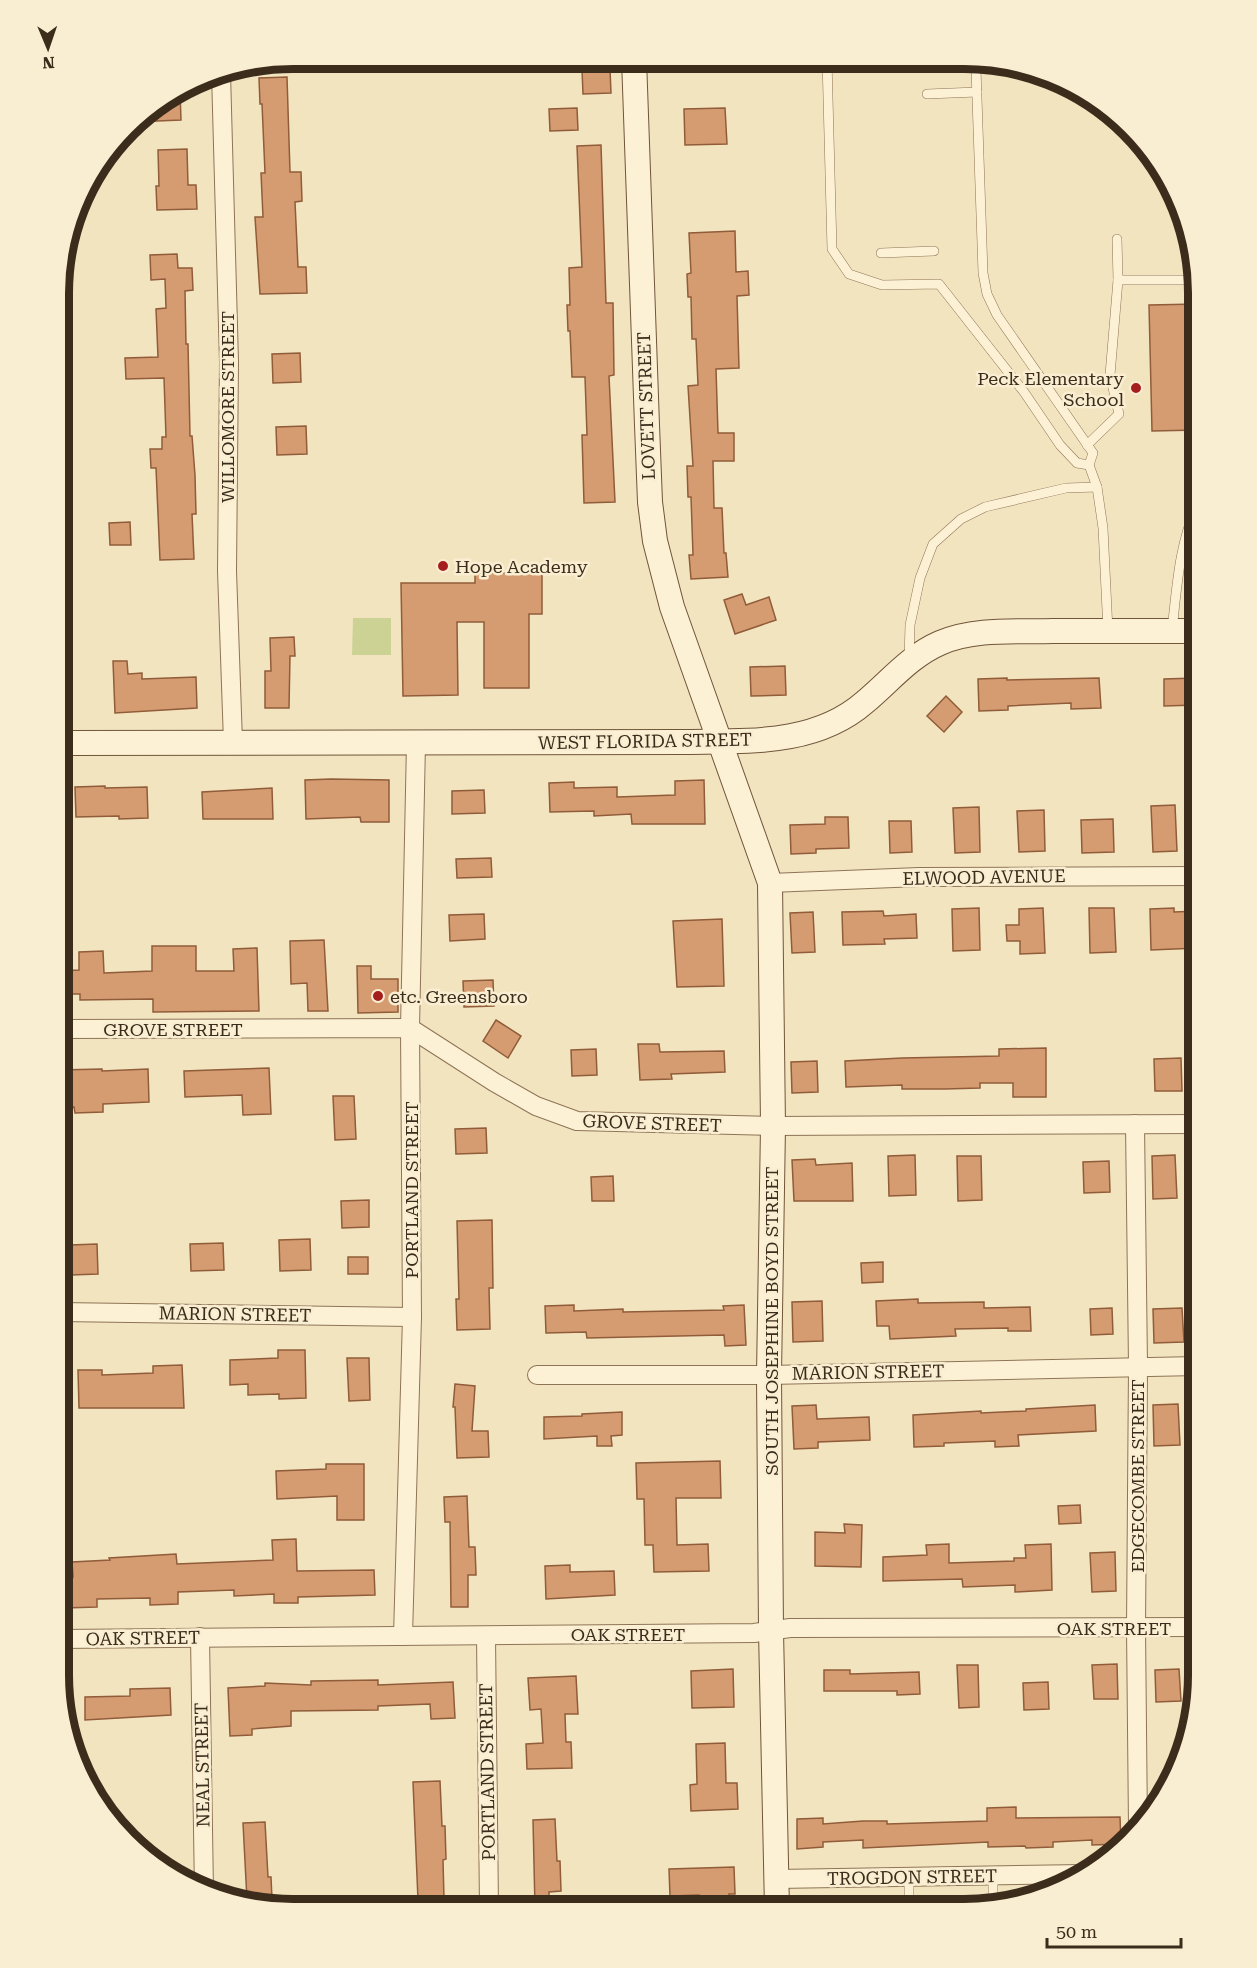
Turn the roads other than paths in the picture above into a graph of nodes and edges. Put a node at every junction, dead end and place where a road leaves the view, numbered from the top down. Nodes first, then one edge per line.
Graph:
1 (634, 69) edge
2 (827, 69) edge
3 (976, 69) edge
4 (221, 81) edge
5 (977, 92) junction
6 (927, 94) dead end
7 (1117, 239) dead end
8 (934, 251) dead end
9 (881, 253) dead end
10 (1118, 280) junction
11 (1188, 280) edge
12 (1087, 445) junction
13 (1089, 465) junction
14 (1097, 487) junction
15 (1188, 528) edge
16 (1108, 631) junction
17 (1172, 631) junction
18 (1188, 631) edge
19 (909, 661) junction
20 (69, 742) edge
21 (233, 742) junction
22 (720, 742) junction
23 (416, 743) junction
24 (1188, 876) edge
25 (770, 883) junction
26 (410, 1028) junction
27 (69, 1029) edge
28 (1135, 1124) junction
29 (1188, 1124) edge
30 (773, 1126) junction
31 (69, 1312) edge
32 (412, 1317) junction
33 (1138, 1366) junction
34 (1188, 1366) edge
35 (769, 1375) junction
36 (537, 1376) dead end
37 (1188, 1627) edge
38 (1136, 1628) junction
39 (771, 1631) junction
40 (403, 1636) junction
41 (486, 1636) junction
42 (200, 1638) junction
43 (69, 1640) edge
44 (1138, 1816) edge
45 (1066, 1874) edge
46 (993, 1876) junction
47 (909, 1877) junction
48 (777, 1880) junction
49 (204, 1881) edge
50 (993, 1897) edge
51 (489, 1899) edge
52 (777, 1899) edge
53 (909, 1899) edge

1 - 22 main road, LOVETT STREET
2 - 13 lane
3 - 5 lane
4 - 21 street, WILLOMORE STREET
5 - 6 lane
5 - 12 lane
7 - 10 lane
8 - 9 lane
10 - 11 lane
10 - 12 lane
12 - 13 lane
13 - 14 lane
14 - 16 lane
14 - 19 lane
15 - 17 lane
16 - 17 main road, WEST FLORIDA STREET
16 - 19 main road, WEST FLORIDA STREET
17 - 18 main road, WEST FLORIDA STREET
19 - 22 main road, WEST FLORIDA STREET
20 - 21 main road, WEST FLORIDA STREET
21 - 23 main road, WEST FLORIDA STREET
22 - 23 main road, WEST FLORIDA STREET
22 - 25 main road, SOUTH JOSEPHINE BOYD STREET
23 - 26 street, PORTLAND STREET
24 - 25 street, ELWOOD AVENUE
25 - 30 main road, SOUTH JOSEPHINE BOYD STREET
26 - 27 street, GROVE STREET
26 - 30 street, GROVE STREET
26 - 32 street, PORTLAND STREET
28 - 29 street, GROVE STREET
28 - 30 street, GROVE STREET
28 - 33 street, EDGECOMBE STREET
30 - 35 main road, SOUTH JOSEPHINE BOYD STREET
31 - 32 street, MARION STREET
32 - 40 street, PORTLAND STREET
33 - 34 street, MARION STREET
33 - 35 street, MARION STREET
33 - 38 street, EDGECOMBE STREET
35 - 36 street, MARION STREET
35 - 39 main road, SOUTH JOSEPHINE BOYD STREET
37 - 38 street, OAK STREET
38 - 39 street, OAK STREET
38 - 44 street, EDGECOMBE STREET
39 - 41 street, OAK STREET
39 - 48 main road, SOUTH JOSEPHINE BOYD STREET
40 - 41 street, OAK STREET
40 - 42 street, OAK STREET
41 - 51 street, PORTLAND STREET
42 - 43 street, OAK STREET
42 - 49 street, NEAL STREET
45 - 46 street, TROGDON STREET
46 - 47 street, TROGDON STREET
46 - 50 lane
47 - 48 street, TROGDON STREET
47 - 53 lane
48 - 52 main road, SOUTH JOSEPHINE BOYD STREET

